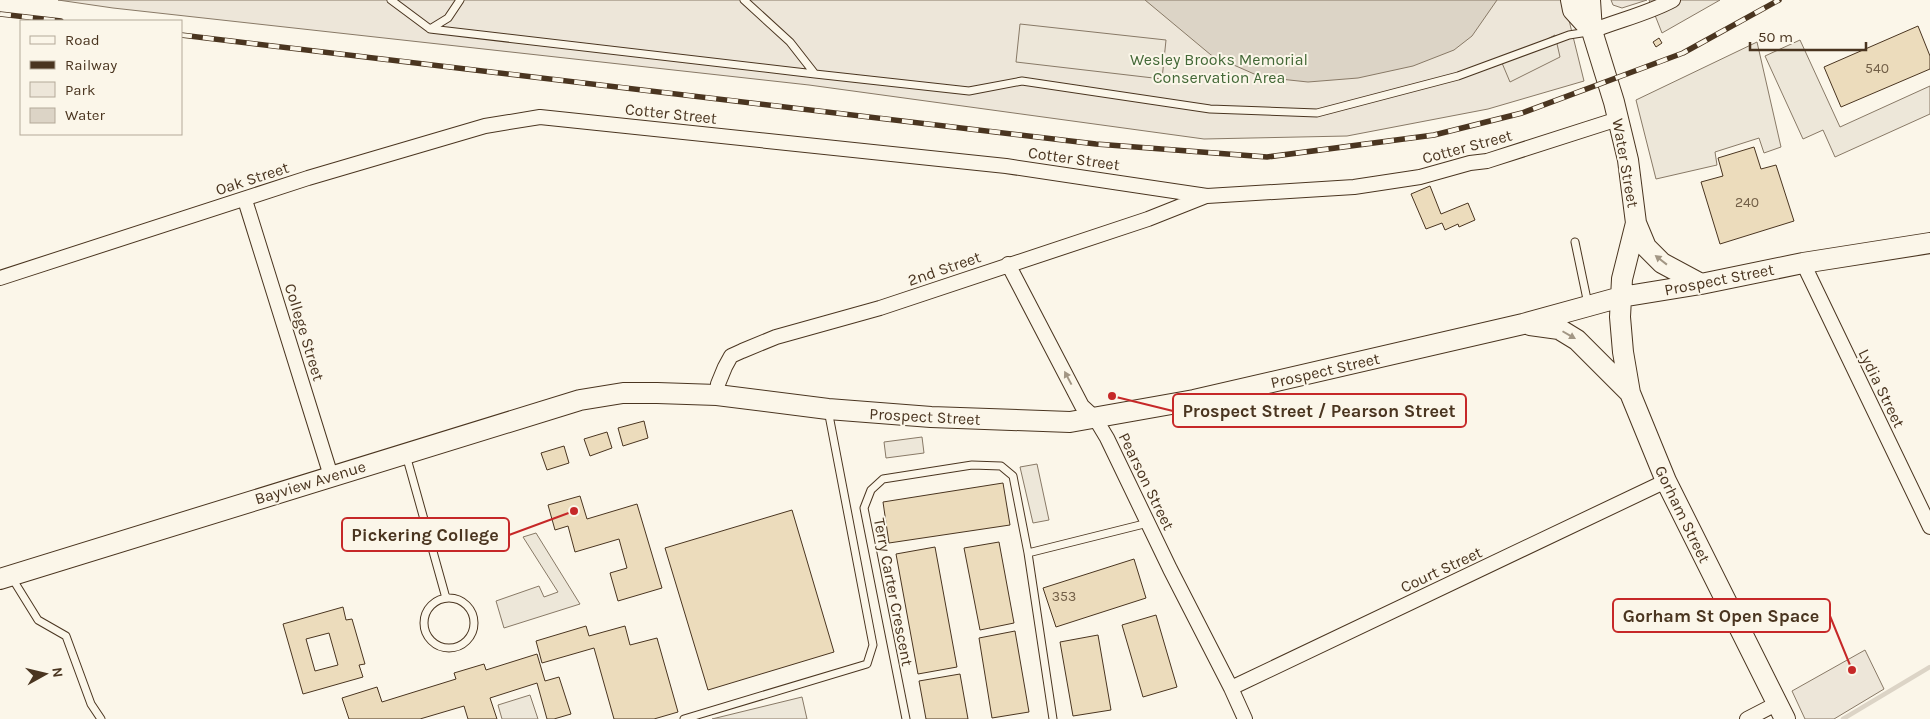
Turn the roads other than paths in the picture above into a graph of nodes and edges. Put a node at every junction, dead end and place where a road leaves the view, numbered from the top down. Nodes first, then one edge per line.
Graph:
1 (391, 0) edge
2 (460, 0) edge
3 (744, 0) edge
4 (1571, 0) edge
5 (1590, 0) edge
6 (1673, 0) edge
7 (430, 29) junction
8 (1592, 31) junction
9 (815, 74) junction
10 (1618, 119) junction
11 (517, 120) joint
12 (1206, 196) junction
13 (245, 200) junction
14 (1636, 223) junction
15 (1575, 242) dead end
16 (1930, 243) edge
17 (1803, 263) junction
18 (1008, 264) junction
19 (0, 278) edge
20 (1701, 284) junction
21 (1621, 297) junction
22 (1588, 305) junction
23 (1523, 324) junction
24 (623, 393) joint
25 (1630, 393) junction
26 (716, 395) junction
27 (828, 409) junction
28 (1095, 418) junction
29 (406, 453) junction
30 (331, 476) junction
31 (1666, 481) junction
32 (1148, 522) junction
33 (1930, 527) edge
34 (1028, 553) junction
35 (5, 577) edge
36 (446, 598) junction
37 (1231, 688) junction
38 (1782, 711) edge
39 (101, 719) edge
40 (684, 719) edge
41 (906, 719) edge
42 (1053, 719) edge
43 (1245, 719) edge
44 (1748, 719) edge

1 - 7 lane
2 - 7 lane
3 - 9 lane
4 - 8 main road, Water Street
5 - 8 main road, Water Street
6 - 8 street
7 - 9 lane
8 - 9 lane
8 - 10 main road, Water Street
10 - 12 street, Cotter Street
10 - 14 main road, Water Street
11 - 12 street, Cotter Street
11 - 13 street, Oak Street
12 - 18 street, 2nd Street
13 - 19 street, Oak Street
13 - 30 street, College Street
20 -> 14 main road
14 - 21 main road, Water Street
15 - 22 lane
16 - 17 main road, Prospect Street
17 - 20 main road, Prospect Street
17 - 33 street, Lydia Street
18 - 26 street, 2nd Street
28 -> 18 street, Pearson Street
20 - 21 main road, Prospect Street
21 - 22 main road, Prospect Street
21 - 25 main road, Gorham Street
22 - 23 main road, Prospect Street
23 -> 25 main road
23 - 28 main road, Prospect Street
24 - 26 main road, Prospect Street
24 - 29 main road, Bayview Avenue
25 - 31 main road, Gorham Street
26 - 27 main road, Prospect Street
27 - 28 main road, Prospect Street
27 - 40 lane
28 - 32 street, Pearson Street
29 - 30 main road, Bayview Avenue
29 - 36 lane
30 - 35 main road, Bayview Avenue
31 - 37 street, Court Street
31 - 38 main road, Gorham Street
32 - 34 lane
32 - 37 street, Pearson Street
34 - 41 lane, Terry Carter Crescent
34 - 42 lane, Terry Carter Crescent
35 - 39 lane
36 - 36 lane
37 - 43 street, Pearson Street
38 - 44 street

